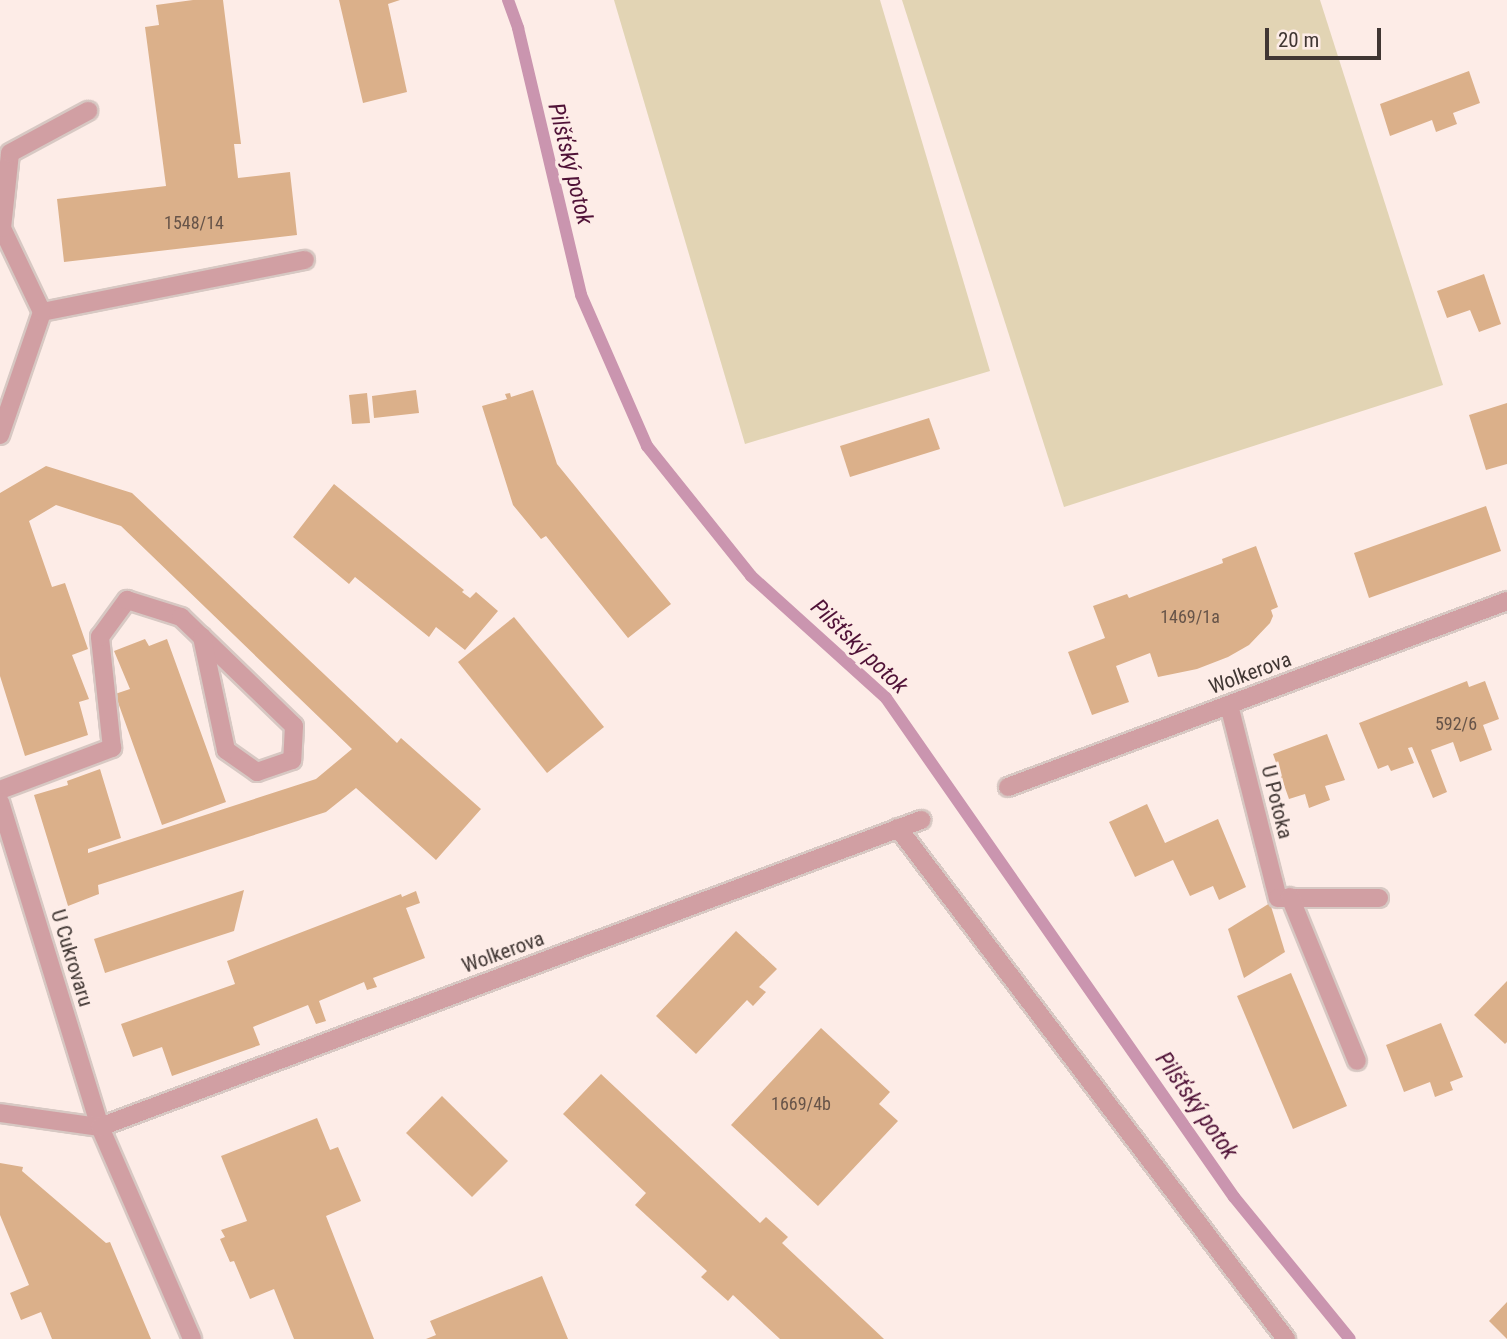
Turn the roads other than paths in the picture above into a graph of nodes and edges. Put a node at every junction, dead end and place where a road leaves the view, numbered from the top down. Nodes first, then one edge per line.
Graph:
1 (89, 111) dead end
2 (304, 261) dead end
3 (42, 312) junction
4 (0, 435) edge
5 (1507, 601) edge
6 (202, 637) junction
7 (1229, 705) junction
8 (1008, 788) dead end
9 (0, 790) edge
10 (0, 802) edge
11 (921, 820) dead end
12 (898, 828) junction
13 (1290, 897) junction
14 (1379, 898) dead end
15 (1357, 1061) dead end
16 (0, 1113) edge
17 (100, 1127) junction
18 (192, 1339) edge
19 (1286, 1339) edge

1 - 3 street
2 - 3 street
3 - 4 street
5 - 7 street, Wolkerova
6 - 6 street
6 - 9 street
7 - 8 street, Wolkerova
7 - 13 street, U Potoka
10 - 17 street, U Cukrovaru
11 - 12 street, Wolkerova
12 - 17 street, Wolkerova
12 - 19 street
13 - 14 street
13 - 15 street, U Potoka
16 - 17 street
17 - 18 street, U Cukrovaru

